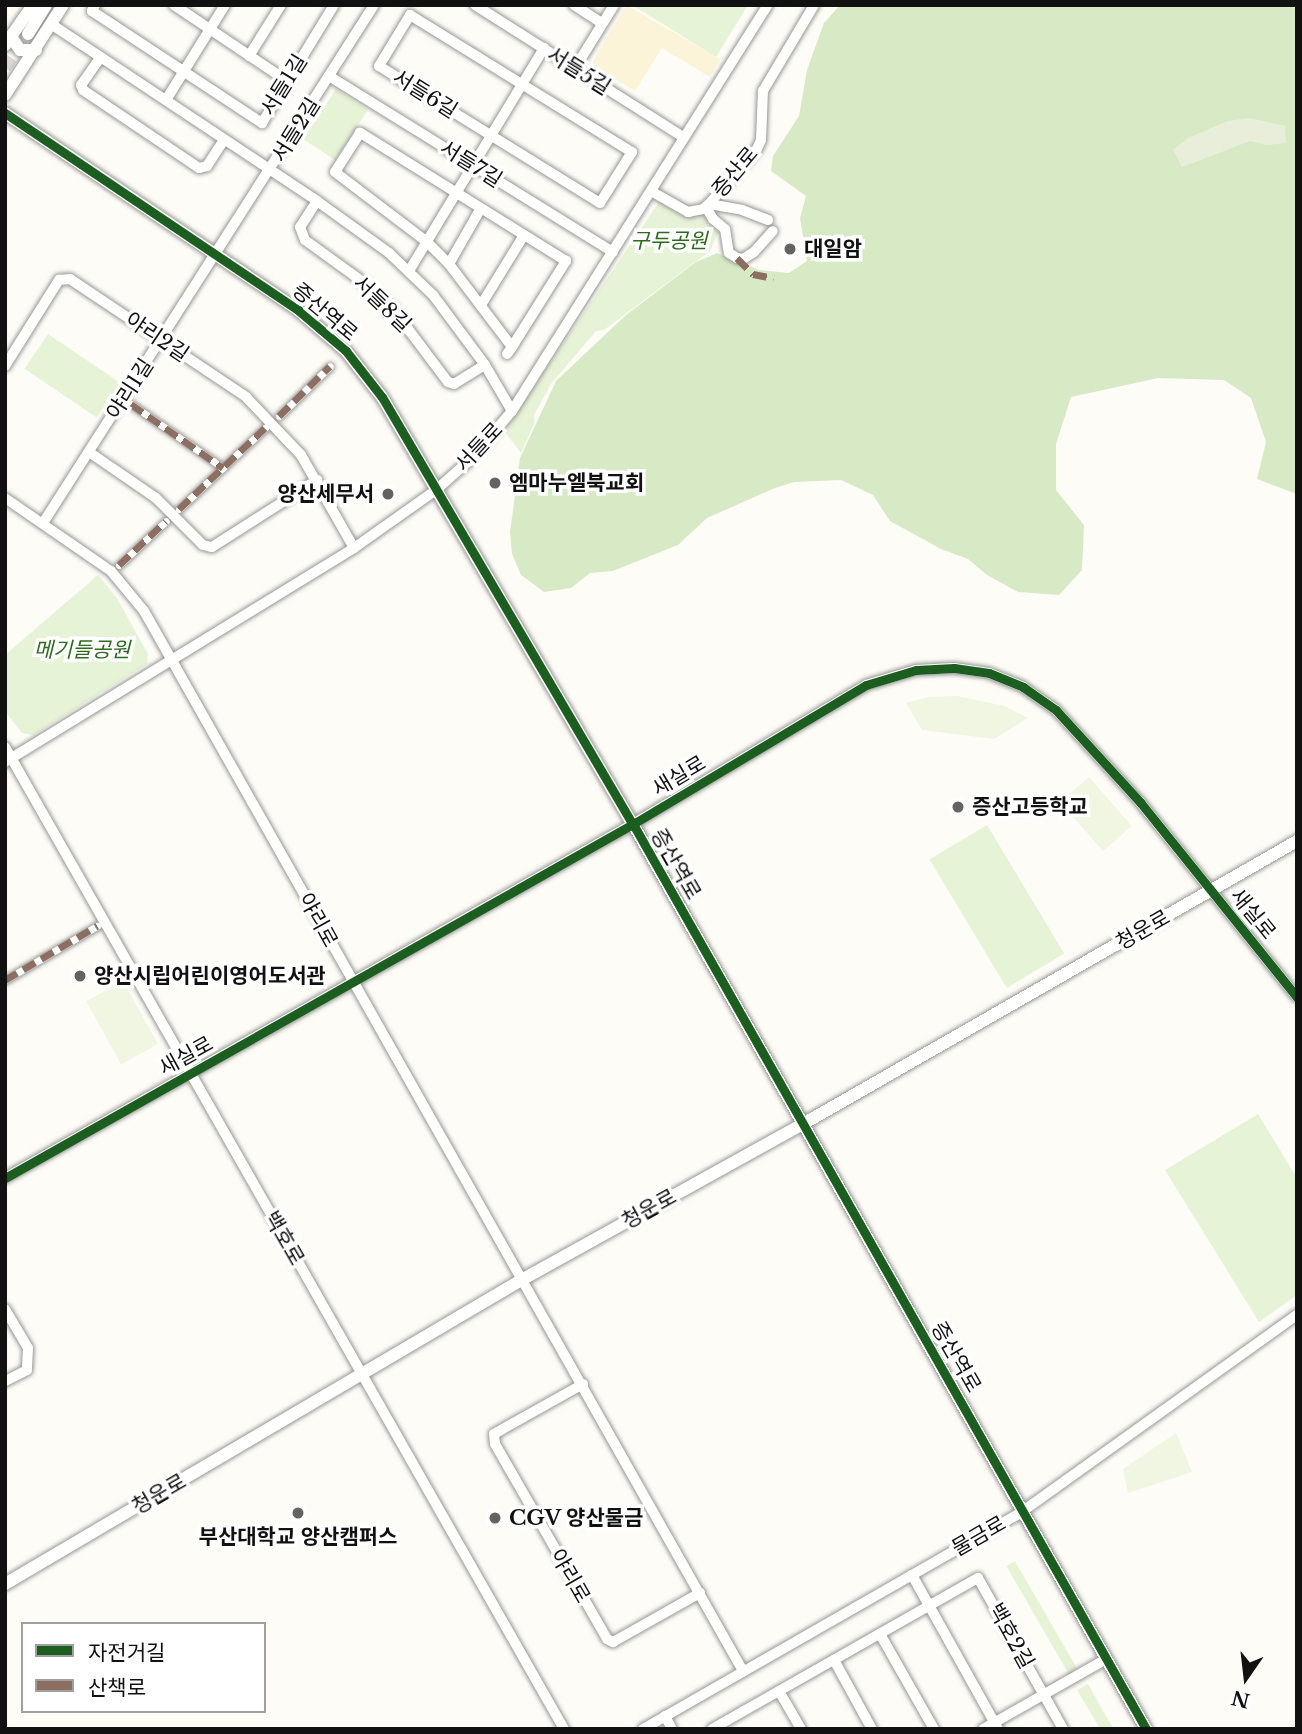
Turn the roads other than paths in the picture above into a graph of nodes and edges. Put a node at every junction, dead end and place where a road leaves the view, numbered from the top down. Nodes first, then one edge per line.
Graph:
1 (33, 5) edge
2 (46, 5) edge
3 (63, 5) edge
4 (94, 5) edge
5 (174, 5) edge
6 (225, 5) edge
7 (281, 5) edge
8 (334, 5) edge
9 (374, 5) edge
10 (475, 5) edge
11 (574, 5) edge
12 (614, 5) edge
13 (768, 5) edge
14 (814, 5) edge
15 (602, 23) junction
16 (51, 24) junction
17 (210, 30) junction
18 (28, 34) tunnel mouth
19 (8, 41) edge
20 (544, 48) junction
21 (36, 50) junction
22 (249, 56) junction
23 (100, 58) junction
24 (575, 68) junction
25 (184, 72) junction
26 (330, 76) junction
27 (287, 81) junction
28 (522, 84) junction
29 (5, 95) edge
30 (166, 100) junction
31 (5, 113) edge
32 (491, 135) junction
33 (683, 137) junction
34 (224, 140) junction
35 (473, 165) junction
36 (270, 171) junction
37 (651, 191) junction
38 (456, 192) junction
39 (317, 201) junction
40 (707, 206) junction
41 (481, 208) junction
42 (768, 220) dead end
43 (773, 231) dead end
44 (524, 235) junction
45 (426, 241) junction
46 (612, 252) junction
47 (217, 254) junction
48 (449, 264) junction
49 (408, 271) junction
50 (481, 305) junction
51 (162, 340) junction
52 (485, 365) junction
53 (5, 366) edge
54 (330, 366) dead end
55 (131, 404) dead end
56 (512, 411) junction
57 (279, 416) dead end
58 (265, 428) dead end
59 (89, 452) junction
60 (223, 468) junction
61 (317, 480) junction
62 (436, 490) junction
63 (5, 498) edge
64 (179, 509) dead end
65 (166, 521) dead end
66 (43, 523) junction
67 (354, 548) junction
68 (119, 565) dead end
69 (172, 662) junction
70 (5, 747) edge
71 (9, 760) edge
72 (633, 824) junction
73 (1297, 841) edge
74 (1212, 891) junction
75 (97, 926) dead end
76 (5, 980) edge
77 (353, 982) junction
78 (1297, 997) edge
79 (191, 1073) junction
80 (803, 1124) junction
81 (5, 1178) edge
82 (523, 1279) junction
83 (5, 1309) edge
84 (1297, 1315) edge
85 (362, 1374) junction
86 (5, 1381) edge
87 (583, 1384) junction
88 (1023, 1511) junction
89 (912, 1575) junction
90 (5, 1584) edge
91 (700, 1593) junction
92 (929, 1606) junction
93 (880, 1634) junction
94 (1106, 1659) junction
95 (834, 1660) junction
96 (743, 1671) junction
97 (779, 1691) junction
98 (1043, 1694) junction
99 (665, 1716) junction
100 (732, 1718) junction
101 (996, 1725) edge
102 (564, 1729) edge
103 (643, 1729) edge
104 (672, 1729) edge
105 (712, 1729) edge
106 (738, 1729) edge
107 (801, 1729) edge
108 (872, 1729) edge
109 (934, 1729) edge
110 (983, 1729) edge
111 (1063, 1729) edge
112 (1146, 1729) edge

1 - 19 street
2 - 18 street
3 - 16 street
4 - 25 street, 서들1길
5 - 17 street
6 - 17 street
7 - 22 street
8 - 27 street, 서들1길
9 - 26 street, 서들2길
10 - 20 street, 서들5길
11 - 15 street
12 - 15 street
13 - 33 street, 서들로
14 - 40 street, 증산로
15 - 24 street
16 - 21 street
16 - 23 street, 서들8길
17 - 22 street
17 - 25 street
19 - 21 street
20 - 24 street, 서들5길
20 - 28 street
21 - 29 street
22 - 27 street
23 - 30 street, 서들8길
23 - 34 street
24 - 33 street, 서들5길
25 - 27 street, 서들1길
25 - 30 street
26 - 35 street, 서들7길
26 - 36 street, 서들2길
28 - 32 street
28 - 32 street, 서들6길
28 - 32 street, 서들6길
30 - 34 street, 서들8길
31 - 47 street, 증산역로
32 - 35 street
33 - 37 street, 서들로
34 - 36 street, 서들8길
35 - 38 street
35 - 46 street, 서들7길
36 - 39 street, 서들8길
36 - 47 street, 서들2길
37 - 40 street, 증산로
37 - 46 street, 서들로
38 - 41 street
38 - 45 street
38 - 45 street
39 - 49 street, 서들8길
39 - 52 street, 서들8길
40 - 42 street
40 - 43 street
41 - 44 street
41 - 48 street
44 - 50 street
44 - 50 street
45 - 48 street
45 - 49 street
46 - 56 street, 서들로
47 - 51 street, 야리1길
47 - 62 street, 증산역로
48 - 50 street
49 - 52 street, 서들8길
51 - 53 street, 야리2길
51 - 59 street, 야리1길
51 - 61 street, 야리2길
52 - 56 street, 서들8길
54 - 57 street
55 - 60 street
56 - 62 street, 서들로
58 - 60 street
59 - 61 street
59 - 66 street, 야리1길
60 - 64 street
61 - 67 street, 야리2길
62 - 67 street, 서들로
62 - 72 street, 증산역로
63 - 66 street, 야리로
65 - 68 street
66 - 69 street, 야리로
67 - 69 street, 서들로
69 - 71 street, 서들로
69 - 77 street, 야리로
70 - 71 street, 백호로
71 - 79 street, 백호로
72 - 74 street, 새실로
72 - 77 street, 새실로
72 - 80 street, 증산역로
73 - 74 street, 청운로
74 - 78 street, 새실로
74 - 80 street, 청운로
75 - 76 street
77 - 79 street, 새실로
77 - 82 street, 야리로
79 - 81 street, 새실로
79 - 85 street, 백호로
80 - 82 street, 청운로
80 - 88 street, 증산역로
82 - 85 street, 청운로
82 - 87 street, 야리로
83 - 86 street
84 - 88 street, 물금로
85 - 90 street, 청운로
85 - 102 street, 백호로
87 - 91 street, 야리로
87 - 91 street, 야리로
88 - 89 street, 물금로
88 - 94 street, 증산역로
89 - 92 street
89 - 96 street, 물금로
91 - 96 street, 야리로
92 - 93 street, 백호2길
92 - 98 street, 백호2길
92 - 101 street
93 - 95 street, 백호2길
93 - 109 street
94 - 98 street
94 - 112 street, 증산역로
95 - 97 street, 백호2길
95 - 108 street
96 - 99 street, 물금로
97 - 100 street, 백호2길
97 - 107 street
98 - 101 street, 백호2길
98 - 111 street
99 - 103 street, 물금로
99 - 104 street
100 - 105 street, 백호2길
100 - 106 street
101 - 110 street, 백호2길

